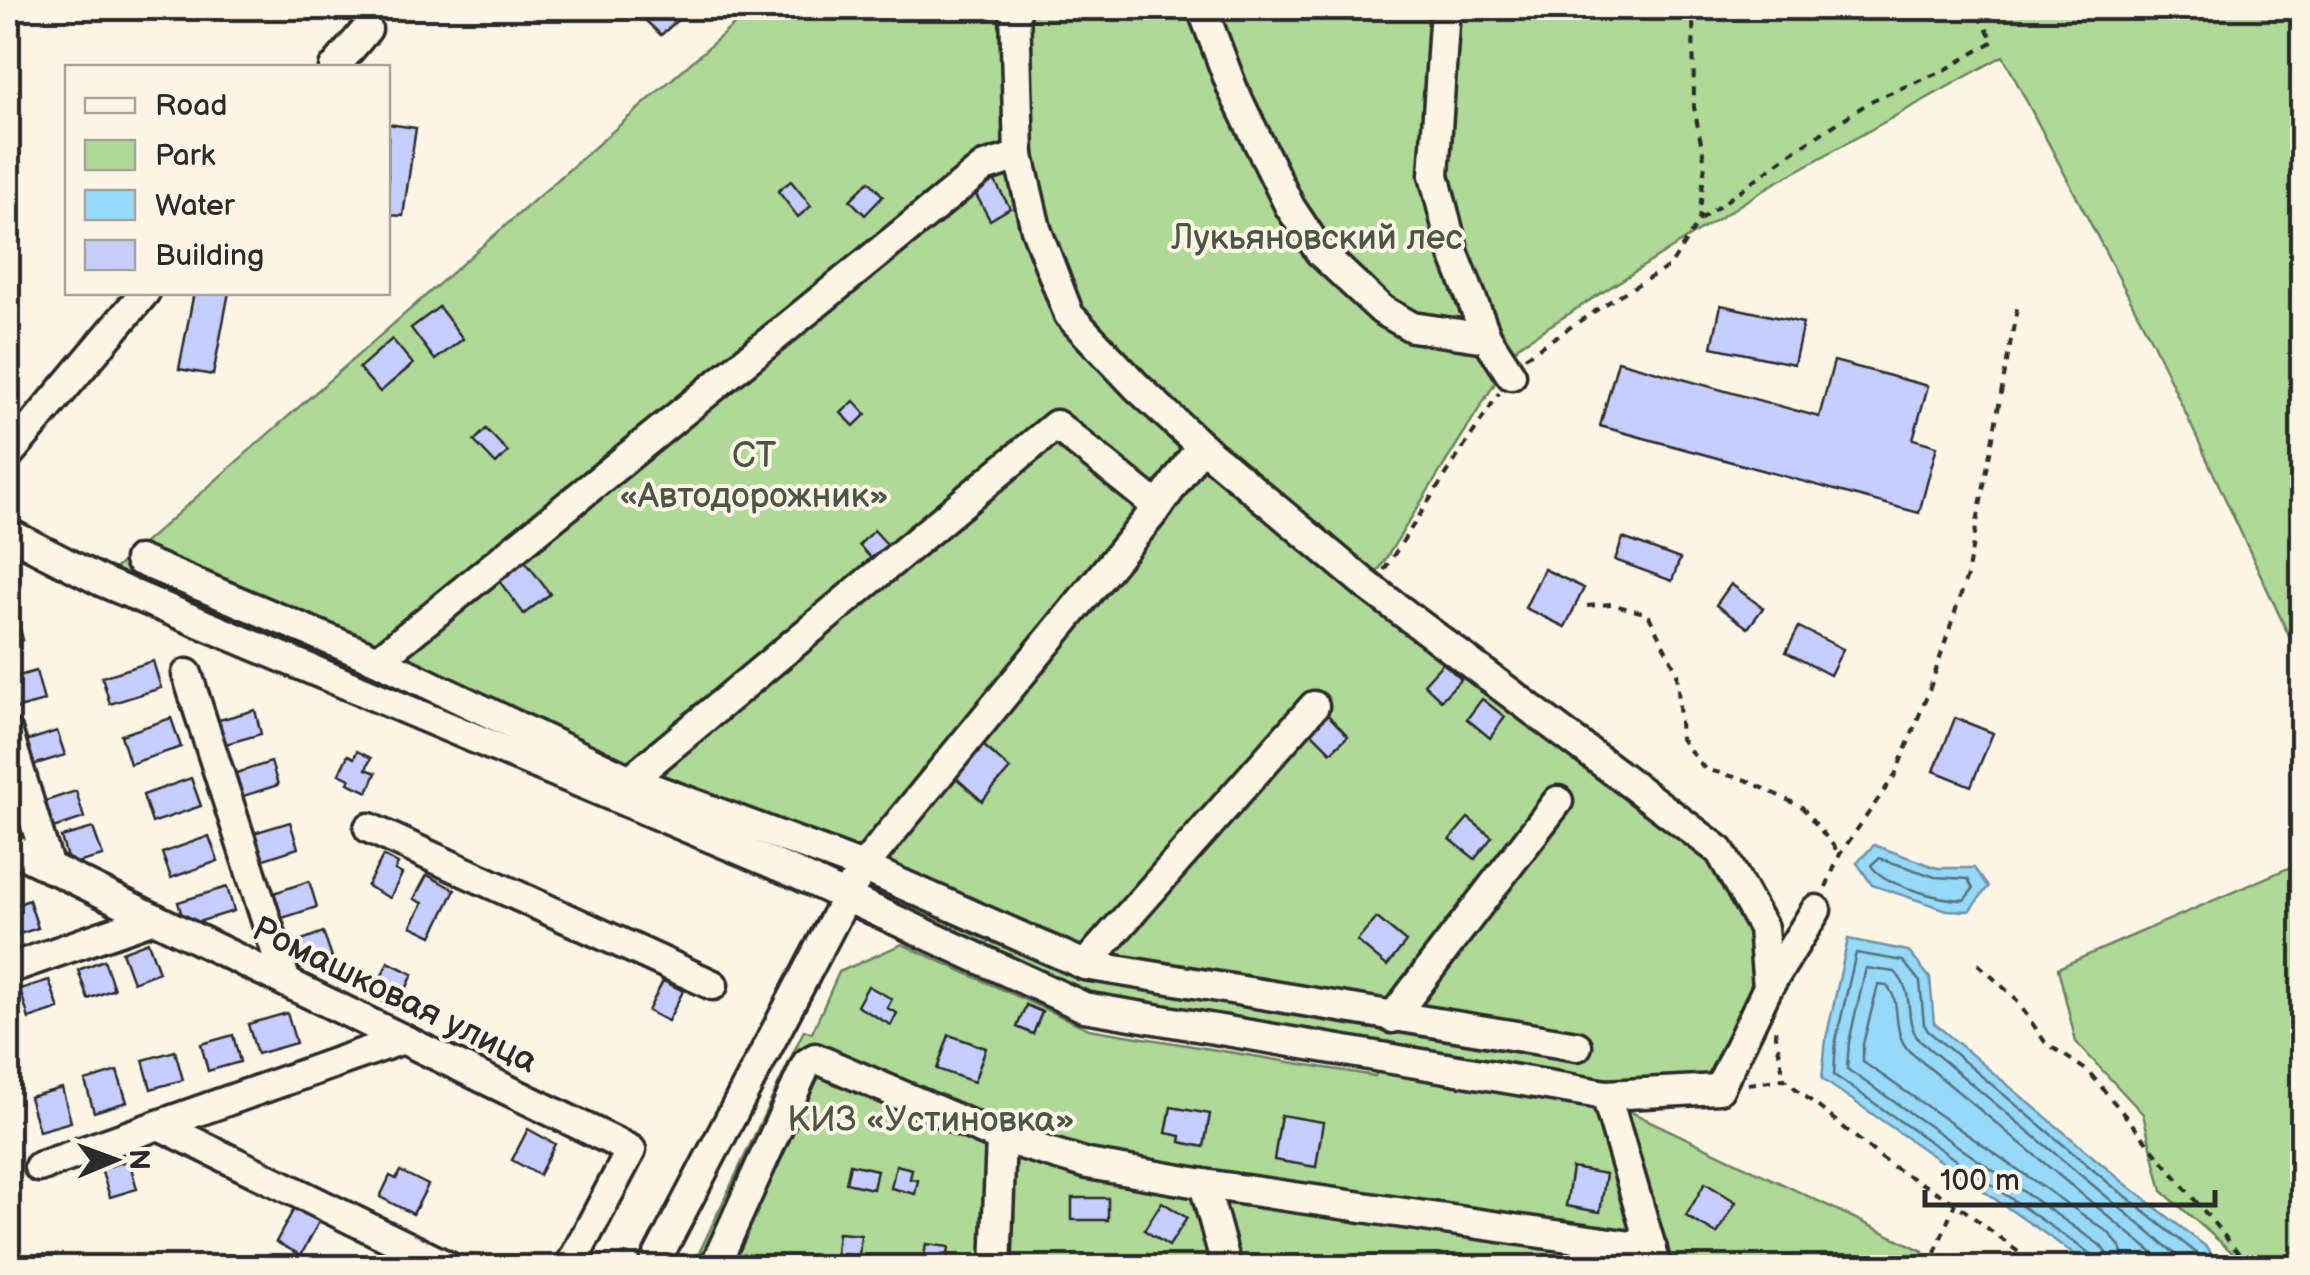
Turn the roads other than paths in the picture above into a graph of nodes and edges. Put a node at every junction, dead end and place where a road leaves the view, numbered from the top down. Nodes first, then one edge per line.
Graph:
1 (1014, 8) edge
2 (1202, 8) edge
3 (1445, 8) edge
4 (366, 29) dead end
5 (336, 65) edge
6 (1019, 156) junction
7 (142, 295) edge
8 (1487, 338) junction
9 (1511, 376) road end
10 (1201, 446) junction
11 (8, 456) edge
12 (1158, 506) junction
13 (8, 533) edge
14 (139, 560) dead end
15 (378, 660) junction
16 (187, 674) dead end
17 (1314, 706) dead end
18 (8, 733) edge
19 (630, 780) junction
20 (1558, 801) dead end
21 (368, 828) dead end
22 (8, 847) edge
23 (863, 866) junction
24 (50, 868) junction
25 (846, 898) junction
26 (1816, 910) road end
27 (154, 918) junction
28 (1085, 965) junction
29 (8, 970) edge
30 (286, 982) junction
31 (713, 984) dead end
32 (1768, 987) junction
33 (1392, 1018) junction
34 (403, 1039) junction
35 (1577, 1046) dead end
36 (1606, 1095) junction
37 (159, 1124) junction
38 (1001, 1138) junction
39 (39, 1167) dead end
40 (1204, 1184) junction
41 (1654, 1258) edge
42 (450, 1268) edge
43 (569, 1268) edge
44 (652, 1268) edge
45 (714, 1268) edge
46 (996, 1268) edge
47 (1227, 1268) edge

1 - 6 street
2 - 8 street
3 - 8 street
4 - 5 street
6 - 10 street
6 - 15 street
7 - 11 street
8 - 9 street
10 - 12 street
10 - 32 street
12 - 19 street
12 - 23 street
13 - 25 street
14 - 15 street
15 - 19 street
16 - 30 street
17 - 28 street
18 - 24 street
19 - 23 street
20 - 33 street
21 - 31 street
22 - 24 street, Ромашковая улица
23 - 25 street
23 - 28 street
24 - 27 street, Ромашковая улица
25 - 36 street
25 - 44 street
26 - 32 street
27 - 29 street
27 - 30 street, Ромашковая улица
28 - 33 street
30 - 34 street, Ромашковая улица
32 - 36 street
33 - 35 street
34 - 37 street
34 - 43 street, Ромашковая улица
36 - 41 street
37 - 39 street
37 - 42 street
38 - 40 street
38 - 45 street
38 - 46 street
40 - 41 street
40 - 47 street

